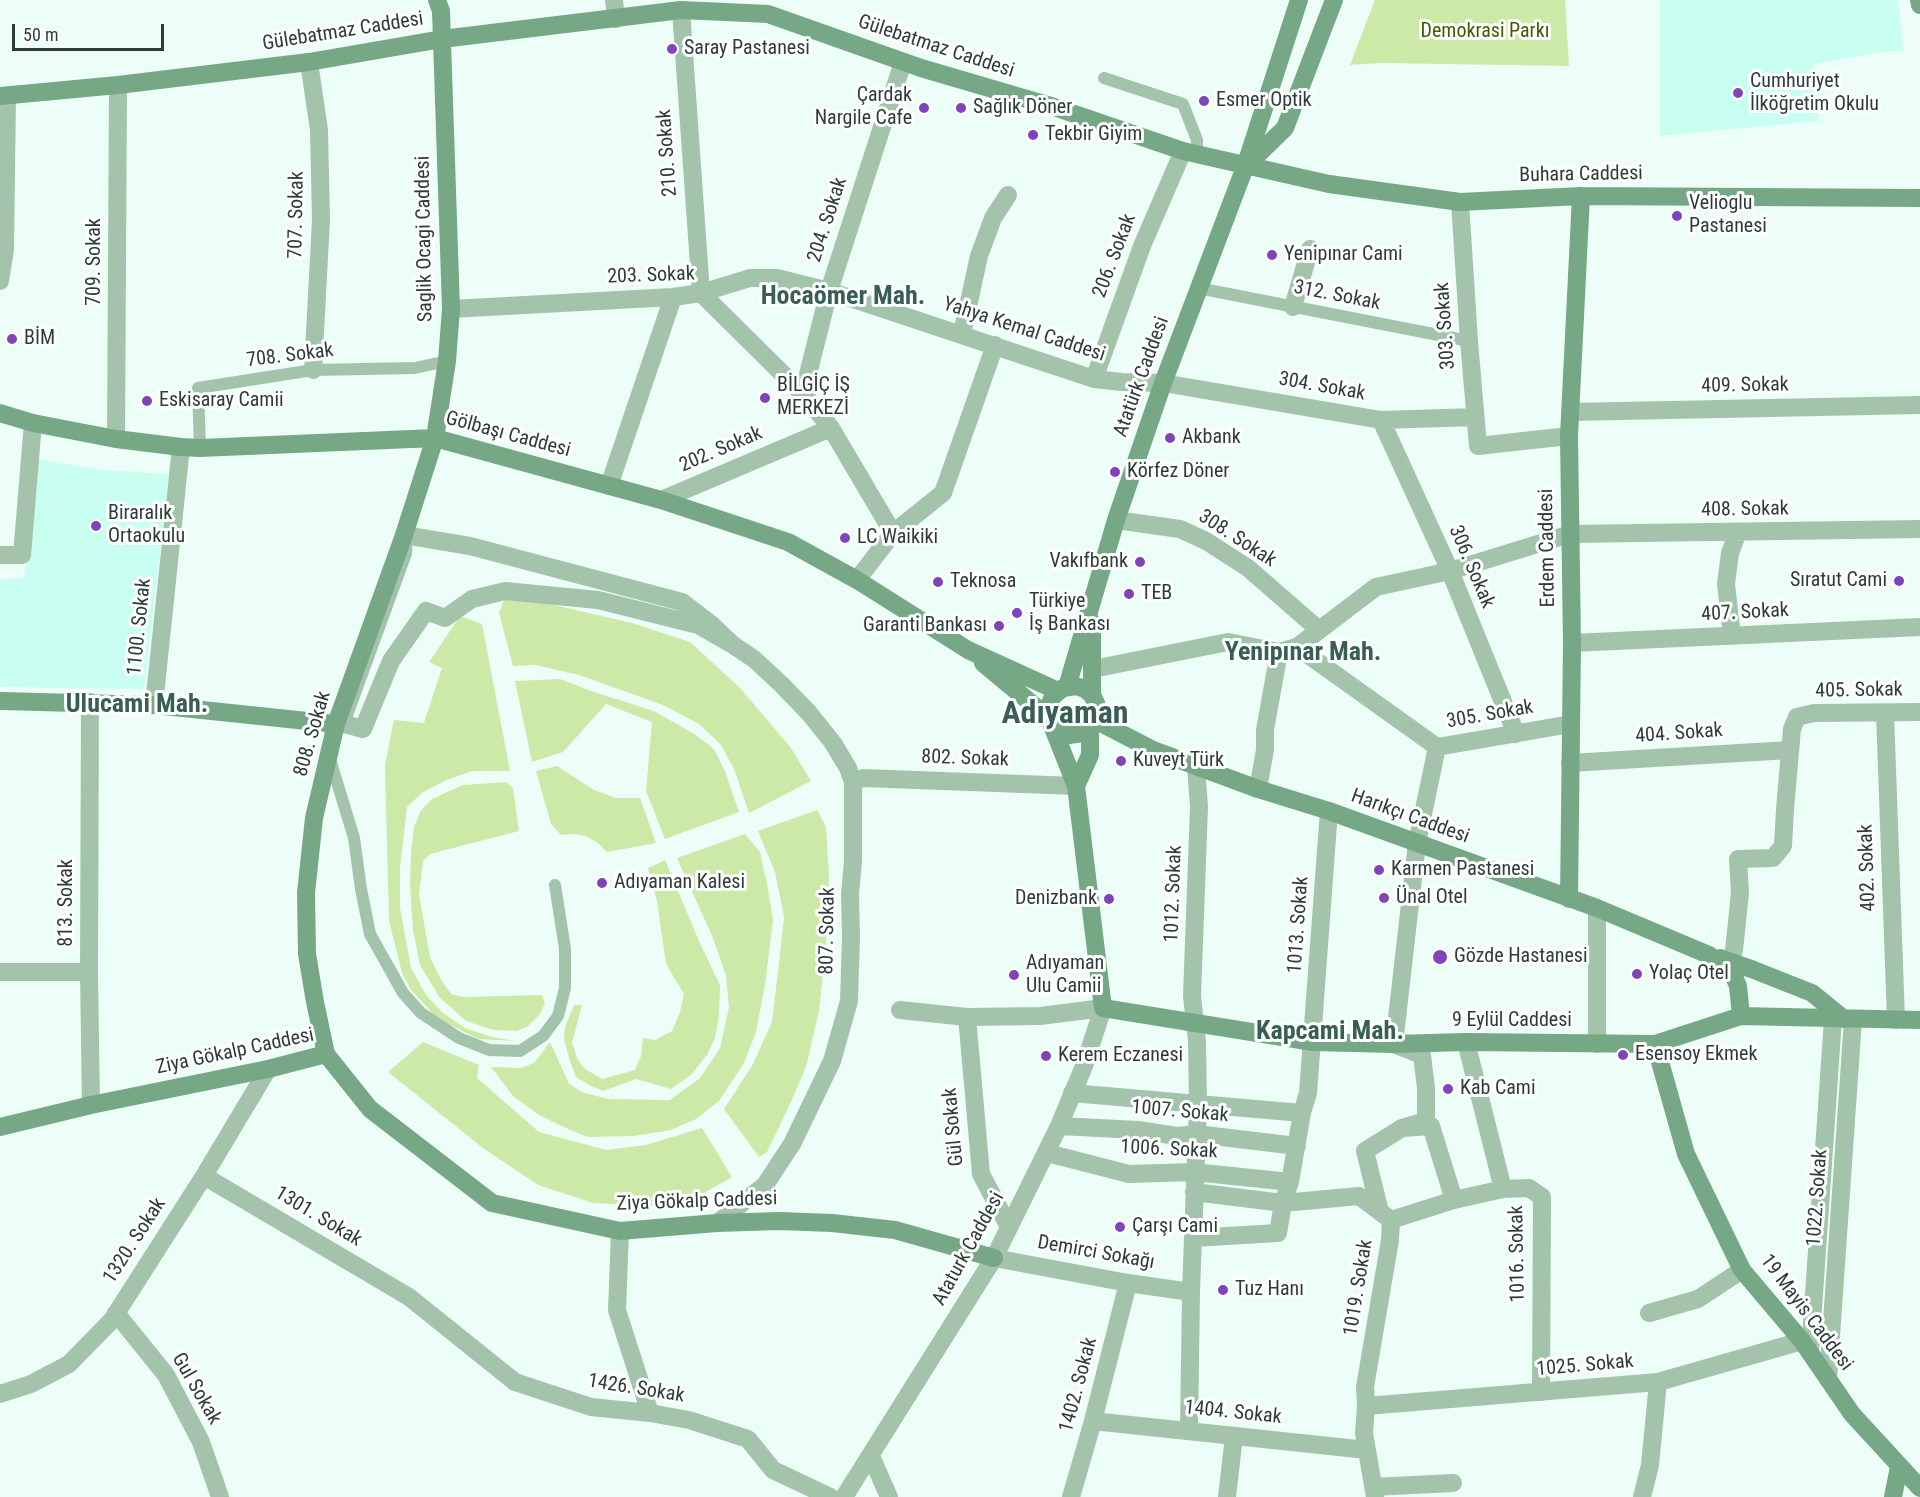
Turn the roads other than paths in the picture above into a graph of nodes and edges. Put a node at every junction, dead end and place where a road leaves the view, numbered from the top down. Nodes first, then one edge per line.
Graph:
1 (437, 0) edge
2 (614, 0) edge
3 (1299, 0) edge
4 (1334, 0) edge
5 (1919, 0) edge
6 (1920, 5) edge
7 (770, 7) edge
8 (681, 10) junction
9 (615, 19) junction
10 (442, 39) junction
11 (309, 62) junction
12 (903, 62) junction
13 (1104, 78) dead end
14 (118, 85) junction
15 (3, 96) edge
16 (1190, 153) junction
17 (1245, 166) junction
18 (1008, 195) dead end
19 (1581, 196) junction
20 (1920, 198) edge
21 (1460, 202) junction
22 (1310, 249) dead end
23 (0, 281) edge
24 (1198, 288) junction
25 (830, 291) junction
26 (701, 293) junction
27 (673, 297) junction
28 (1293, 307) junction
29 (451, 309) junction
30 (962, 334) junction
31 (1469, 341) junction
32 (995, 345) junction
33 (447, 361) junction
34 (313, 370) junction
35 (1094, 379) junction
36 (1163, 383) junction
37 (803, 394) junction
38 (1920, 405) edge
39 (1570, 412) junction
40 (0, 413) edge
41 (1475, 417) junction
42 (1381, 420) junction
43 (33, 423) junction
44 (831, 428) junction
45 (1569, 436) junction
46 (435, 438) junction
47 (116, 439) junction
48 (190, 447) junction
49 (609, 486) junction
50 (661, 500) junction
51 (1116, 520) junction
52 (1920, 529) edge
53 (1738, 532) junction
54 (893, 533) junction
55 (1570, 534) junction
56 (404, 535) junction
57 (0, 555) edge
58 (1450, 572) junction
59 (857, 580) junction
60 (1092, 607) junction
61 (1920, 627) edge
62 (1318, 629) junction
63 (1732, 636) junction
64 (1572, 643) junction
65 (733, 645) junction
66 (1297, 647) junction
67 (968, 650) junction
68 (1279, 652) junction
69 (1093, 669) junction
70 (1063, 689) junction
71 (1092, 695) junction
72 (0, 701) edge
73 (90, 702) junction
74 (154, 705) junction
75 (1920, 712) edge
76 (1885, 713) junction
77 (1051, 722) junction
78 (336, 724) junction
79 (1093, 724) junction
80 (1571, 724) junction
81 (1516, 734) junction
82 (1437, 747) junction
83 (1790, 750) junction
84 (328, 753) junction
85 (1570, 764) junction
86 (1196, 766) junction
87 (853, 782) junction
88 (1076, 786) junction
89 (1258, 789) junction
90 (1329, 811) junction
91 (1418, 843) junction
92 (555, 885) dead end
93 (1569, 899) junction
94 (1597, 908) junction
95 (1709, 955) junction
96 (1730, 962) junction
97 (0, 972) edge
98 (89, 972) junction
99 (1103, 1008) junction
100 (900, 1010) dead end
101 (1742, 1016) junction
102 (967, 1017) junction
103 (1844, 1019) junction
104 (1896, 1020) junction
105 (1920, 1020) edge
106 (1196, 1023) junction
107 (1313, 1042) junction
108 (1466, 1042) junction
109 (1394, 1044) junction
110 (1597, 1044) junction
111 (1654, 1044) junction
112 (326, 1054) junction
113 (268, 1069) junction
114 (1072, 1093) junction
115 (91, 1105) junction
116 (1198, 1105) junction
117 (1302, 1113) junction
118 (1059, 1126) junction
119 (0, 1127) edge
120 (1402, 1128) junction
121 (1196, 1134) junction
122 (1297, 1146) junction
123 (1047, 1153) junction
124 (1194, 1173) junction
125 (204, 1176) junction
126 (1290, 1182) junction
127 (1503, 1189) junction
128 (1194, 1192) junction
129 (1454, 1200) junction
130 (1284, 1203) junction
131 (1385, 1216) junction
132 (717, 1223) junction
133 (1009, 1227) junction
134 (620, 1231) junction
135 (1193, 1238) junction
136 (994, 1258) junction
137 (1743, 1270) junction
138 (1128, 1283) junction
139 (1191, 1292) junction
140 (408, 1297) joint
141 (1648, 1312) dead end
142 (116, 1313) junction
143 (1806, 1347) junction
144 (1828, 1379) junction
145 (1658, 1382) junction
146 (1541, 1392) junction
147 (0, 1394) edge
148 (1366, 1406) junction
149 (650, 1413) junction
150 (1094, 1421) junction
151 (1190, 1431) junction
152 (1234, 1436) junction
153 (1367, 1450) junction
154 (872, 1456) junction
155 (1899, 1467) junction
156 (1453, 1483) dead end
157 (1920, 1488) edge
158 (1374, 1492) edge
159 (220, 1497) edge
160 (830, 1497) edge
161 (844, 1497) edge
162 (889, 1497) edge
163 (1071, 1497) edge
164 (1227, 1497) edge
165 (1642, 1497) edge
166 (1893, 1497) edge

1 - 10 main road, Saglik Ocagi Caddesi
2 - 9 street
3 - 17 main road, Atatürk Caddesi
4 - 17 main road
5 - 6 main road
7 - 8 main road, Gülebatmaz Caddesi
7 - 12 main road, Gülebatmaz Caddesi
8 - 9 main road, Gülebatmaz Caddesi
8 - 26 street, 210. Sokak
9 - 10 main road, Gülebatmaz Caddesi
10 - 11 main road, Gülebatmaz Caddesi
10 - 29 main road, Saglik Ocagi Caddesi
11 - 14 main road, Gülebatmaz Caddesi
11 - 34 street, 707. Sokak
12 - 16 main road, Gülebatmaz Caddesi
12 - 25 street, 204. Sokak
13 - 16 lane
14 - 15 main road, Gülebatmaz Caddesi
14 - 47 street, 709. Sokak
15 - 23 street
16 - 17 main road, Gülebatmaz Caddesi
16 - 35 street, 206. Sokak
17 - 21 main road, Buhara Caddesi
17 - 24 main road, Atatürk Caddesi
18 - 30 street
19 - 20 main road, Buhara Caddesi
19 - 21 main road, Buhara Caddesi
19 - 39 main road, Erdem Caddesi
21 - 31 street, 303. Sokak
22 - 28 street
24 - 28 lane, 312. Sokak
24 - 36 main road, Atatürk Caddesi
25 - 26 street, Yahya Kemal Caddesi
25 - 30 street, Yahya Kemal Caddesi
25 - 37 street, 204. Sokak
26 - 27 street, 203. Sokak
26 - 37 street, 203. Sokak
27 - 29 street, 203. Sokak
27 - 49 street
28 - 31 lane, 312. Sokak
29 - 33 main road, Saglik Ocagi Caddesi
30 - 32 street, Yahya Kemal Caddesi
31 - 41 street, 303. Sokak
32 - 35 street, Yahya Kemal Caddesi
32 - 54 street
33 - 34 lane, 708. Sokak
33 - 46 main road, Saglik Ocagi Caddesi
34 - 48 lane, 708. Sokak
35 - 36 street, Yahya Kemal Caddesi
36 - 42 street, 304. Sokak
36 - 51 main road, Atatürk Caddesi
37 - 44 street, 203. Sokak
38 - 39 street, 409. Sokak
39 - 45 main road, Erdem Caddesi
40 - 43 main road, Gölbaşı Caddesi
41 - 42 street, 304. Sokak
41 - 45 street, 303. Sokak
42 - 58 street, 306. Sokak
43 - 47 main road, Gölbaşı Caddesi
43 - 57 street
44 - 50 street, 202. Sokak
44 - 54 street, 203. Sokak
45 - 55 main road, Erdem Caddesi
46 - 48 main road, Gölbaşı Caddesi
46 - 49 main road, Gölbaşı Caddesi
46 - 56 main road, 808. Sokak
47 - 48 main road, Gölbaşı Caddesi
48 - 74 street, 1100. Sokak
49 - 50 main road, Gölbaşı Caddesi
50 - 59 main road, Gölbaşı Caddesi
51 - 60 main road, Atatürk Caddesi
51 - 62 street, 308. Sokak
52 - 53 street, 408. Sokak
53 - 55 street, 408. Sokak
53 - 63 street
54 - 59 street
55 - 58 street, 408. Sokak
55 - 64 main road, Erdem Caddesi
56 - 65 street
56 - 65 street
56 - 78 main road, 808. Sokak
58 - 62 street, 408. Sokak
58 - 81 street, 306. Sokak
59 - 67 main road, Gölbaşı Caddesi
60 - 69 main road, Atatürk Caddesi
60 - 70 main road, Atatürk Caddesi
61 - 63 street, 407. Sokak
62 - 66 street, 408. Sokak
63 - 64 street, 407. Sokak
64 - 80 main road, Erdem Caddesi
65 - 87 street, 807. Sokak
66 - 68 street
66 - 82 street, 305. Sokak
67 - 70 main road, Gölbaşı Caddesi
67 - 77 main road, Gölbaşı Caddesi
68 - 69 street
68 - 89 street
69 - 71 main road, Atatürk Caddesi
70 - 71 main road
70 - 77 main road
71 - 79 main road
72 - 73 main road
73 - 74 main road
73 - 98 street, 813. Sokak
74 - 78 main road
75 - 76 street, 405. Sokak
76 - 83 street, 405. Sokak
76 - 104 street, 402. Sokak
77 - 79 main road
77 - 88 main road
78 - 84 main road, 808. Sokak
79 - 86 main road, Harıkçı Caddesi
79 - 88 main road
80 - 81 street, 305. Sokak
80 - 85 main road, Erdem Caddesi
81 - 82 street, 305. Sokak
82 - 91 street
83 - 85 street, 404. Sokak
83 - 96 street
84 - 92 lane
84 - 112 main road, 808. Sokak
85 - 93 main road, Erdem Caddesi
86 - 89 main road, Harıkçı Caddesi
86 - 106 street, 1012. Sokak
87 - 88 street, 802. Sokak
87 - 132 street, 807. Sokak
88 - 99 main road
89 - 90 main road, Harıkçı Caddesi
90 - 91 main road, Harıkçı Caddesi
90 - 107 street, 1013. Sokak
91 - 93 main road, Harıkçı Caddesi
91 - 109 street
93 - 94 main road, Harıkçı Caddesi
94 - 95 main road, Harıkçı Caddesi
94 - 110 street
95 - 96 main road, Harıkçı Caddesi
95 - 101 main road, Harıkçı Caddesi
96 - 103 main road, Harıkçı Caddesi
97 - 98 street
98 - 115 street, 813. Sokak
99 - 102 street
99 - 106 main road, 9 Eylül Caddesi
99 - 114 street, Ataturk Caddesi
100 - 102 street
101 - 103 main road, 9 Eylül Caddesi
101 - 111 main road, 9 Eylül Caddesi
102 - 133 street, Gül Sokak
103 - 104 main road, 9 Eylül Caddesi
103 - 143 street, 1022. Sokak
103 - 144 street, 1022. Sokak
104 - 105 main road, 9 Eylül Caddesi
106 - 107 main road, 9 Eylül Caddesi
106 - 116 street, 1012. Sokak
107 - 109 main road, 9 Eylül Caddesi
107 - 117 street, 1013. Sokak
108 - 109 main road, 9 Eylül Caddesi
108 - 110 main road, 9 Eylül Caddesi
108 - 127 street, 1016. Sokak
109 - 120 street
110 - 111 main road, 9 Eylül Caddesi
111 - 137 main road, 19 Mayis Caddesi
112 - 113 main road, Ziya Gökalp Caddesi
112 - 134 main road, Ziya Gökalp Caddesi
113 - 115 main road, Ziya Gökalp Caddesi
113 - 125 street, 1320. Sokak
114 - 116 street
114 - 118 street, Ataturk Caddesi
115 - 119 main road, Ziya Gökalp Caddesi
116 - 117 street
116 - 121 street, 1012. Sokak
117 - 122 street, 1013. Sokak
118 - 121 street, 1007. Sokak
118 - 123 street, Ataturk Caddesi
120 - 129 street
120 - 131 street, 1019. Sokak
121 - 122 street, 1007. Sokak
121 - 124 street, 1012. Sokak
122 - 126 street, 1013. Sokak
123 - 124 street, 1006. Sokak
123 - 133 street, Ataturk Caddesi
124 - 126 street, 1006. Sokak
124 - 128 street, 1012. Sokak
125 - 140 street, 1301. Sokak
125 - 142 street, 1320. Sokak
126 - 130 street, 1013. Sokak
127 - 129 street
127 - 146 street, 1016. Sokak
128 - 130 street
128 - 135 street, 1012. Sokak
129 - 131 street
130 - 131 street
130 - 135 street, 1013. Sokak
131 - 148 street, 1019. Sokak
132 - 134 main road, Ziya Gökalp Caddesi
132 - 136 main road, Ziya Gökalp Caddesi
133 - 136 street, Ataturk Caddesi
134 - 149 street
135 - 139 street, 1012. Sokak
136 - 138 street, Demirci Sokağı
136 - 154 street, Ataturk Caddesi
137 - 141 street
137 - 143 main road, 19 Mayis Caddesi
138 - 139 street, Demirci Sokağı
138 - 150 street, 1402. Sokak
139 - 151 street, 1012. Sokak
140 - 149 street, 1426. Sokak
142 - 147 street, 1320. Sokak
142 - 159 street, Gul Sokak
143 - 144 main road, 19 Mayis Caddesi
143 - 145 street, 1025. Sokak
144 - 155 main road, 19 Mayis Caddesi
145 - 146 street, 1025. Sokak
145 - 165 street
146 - 148 street, 1025. Sokak
148 - 153 street, 1019. Sokak
149 - 160 street, 1426. Sokak
150 - 151 street, 1404. Sokak
150 - 163 street, 1402. Sokak
151 - 152 street, 1404. Sokak
152 - 153 street, 1404. Sokak
152 - 164 street
153 - 158 street, 1019. Sokak
154 - 161 street, Ataturk Caddesi
154 - 162 street
155 - 157 main road, 19 Mayis Caddesi
155 - 166 main road
156 - 158 street

